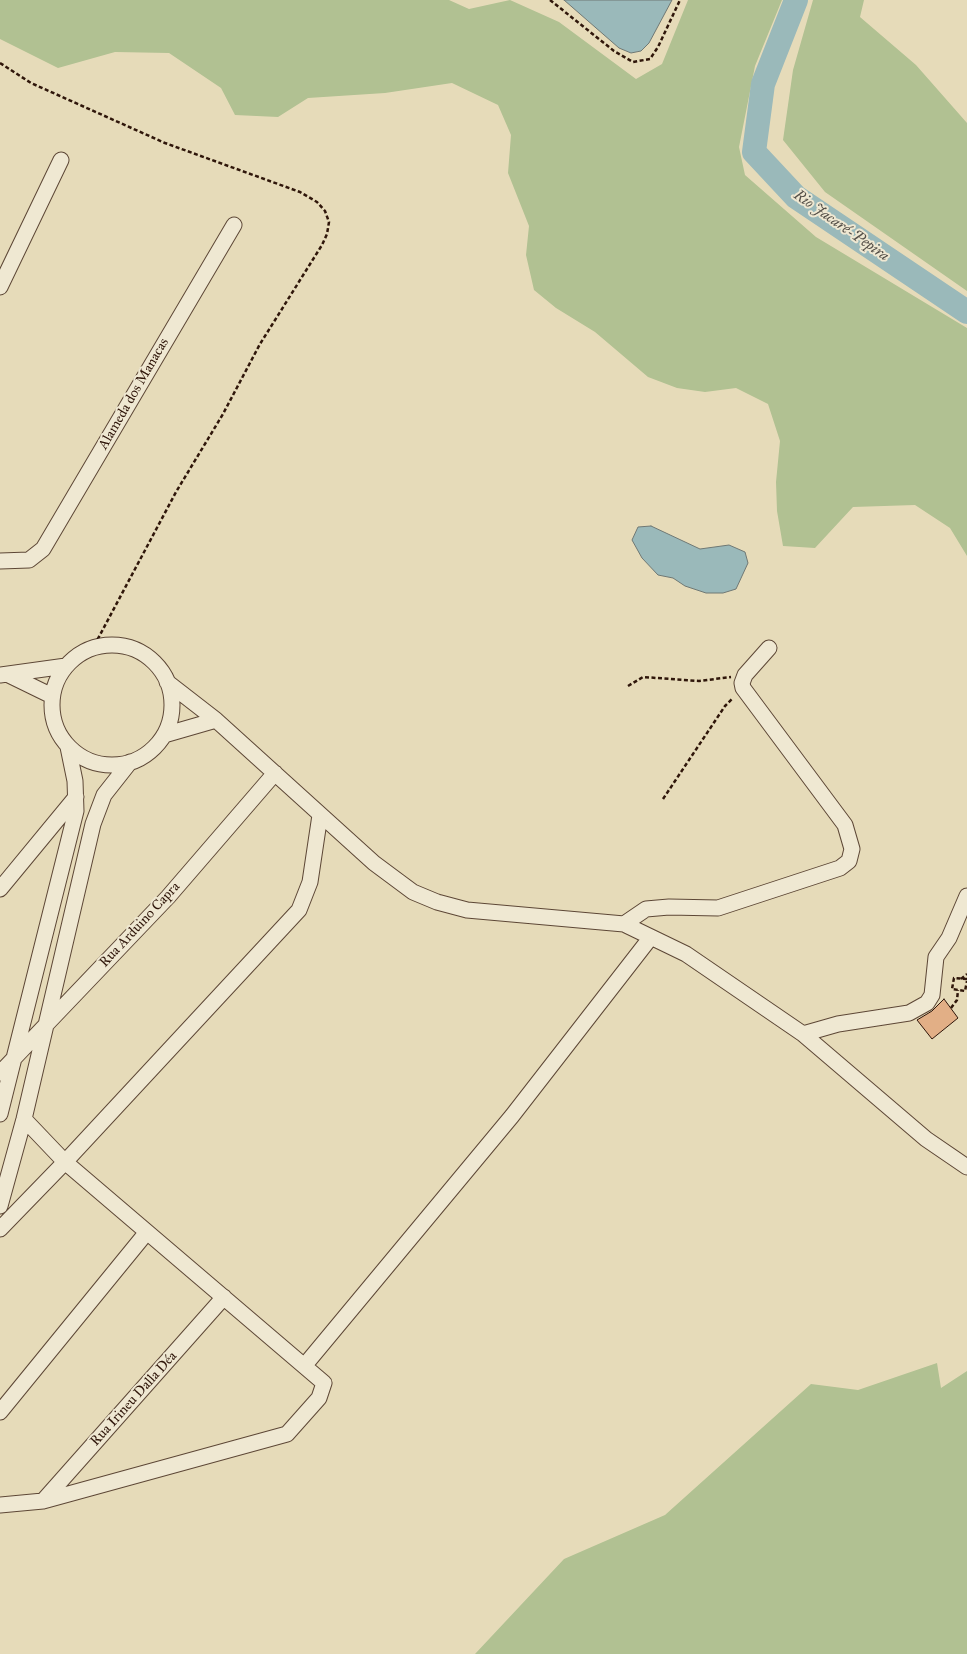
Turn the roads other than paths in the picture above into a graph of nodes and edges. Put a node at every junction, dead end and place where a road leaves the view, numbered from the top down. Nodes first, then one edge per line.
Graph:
1 (61, 160) dead end
2 (234, 225) dead end
3 (0, 287) edge
4 (0, 561) edge
5 (769, 648) dead end
6 (66, 666) junction
7 (5, 675) edge
8 (167, 682) junction
9 (52, 696) junction
10 (216, 720) junction
11 (164, 735) junction
12 (68, 747) junction
13 (130, 762) junction
14 (275, 773) junction
15 (76, 796) junction
16 (320, 814) junction
17 (0, 890) edge
18 (967, 896) edge
19 (624, 924) junction
20 (652, 937) junction
21 (46, 1024) junction
22 (803, 1034) junction
23 (15, 1055) junction
24 (0, 1073) edge
25 (0, 1114) edge
26 (24, 1119) junction
27 (65, 1162) junction
28 (967, 1167) edge
29 (0, 1206) edge
30 (0, 1229) edge
31 (147, 1232) junction
32 (224, 1297) junction
33 (305, 1365) junction
34 (0, 1412) edge
35 (43, 1501) junction
36 (0, 1505) edge

1 - 3 street
2 - 4 street, Alameda dos Manacas
5 - 19 street
6 - 7 street
6 - 8 street
6 - 9 street
7 - 9 street
8 - 10 street
8 - 11 street
9 - 12 street
10 - 11 street
10 - 14 street
11 - 13 street
12 - 13 street
12 - 15 street
13 - 21 street
14 - 16 street
14 - 21 street, Rua Arduino Capra
15 - 17 street
15 - 23 street
16 - 19 street
16 - 27 street
18 - 22 street
19 - 20 street
20 - 22 street
20 - 33 street
21 - 23 street, Rua Arduino Capra
21 - 26 street
22 - 28 street
23 - 24 street, Rua Arduino Capra
23 - 25 street
26 - 27 street
26 - 29 street
27 - 30 street
27 - 31 street
31 - 32 street
31 - 34 street
32 - 33 street
32 - 35 street, Rua Irineu Dalla Déa
33 - 35 street
35 - 36 street

